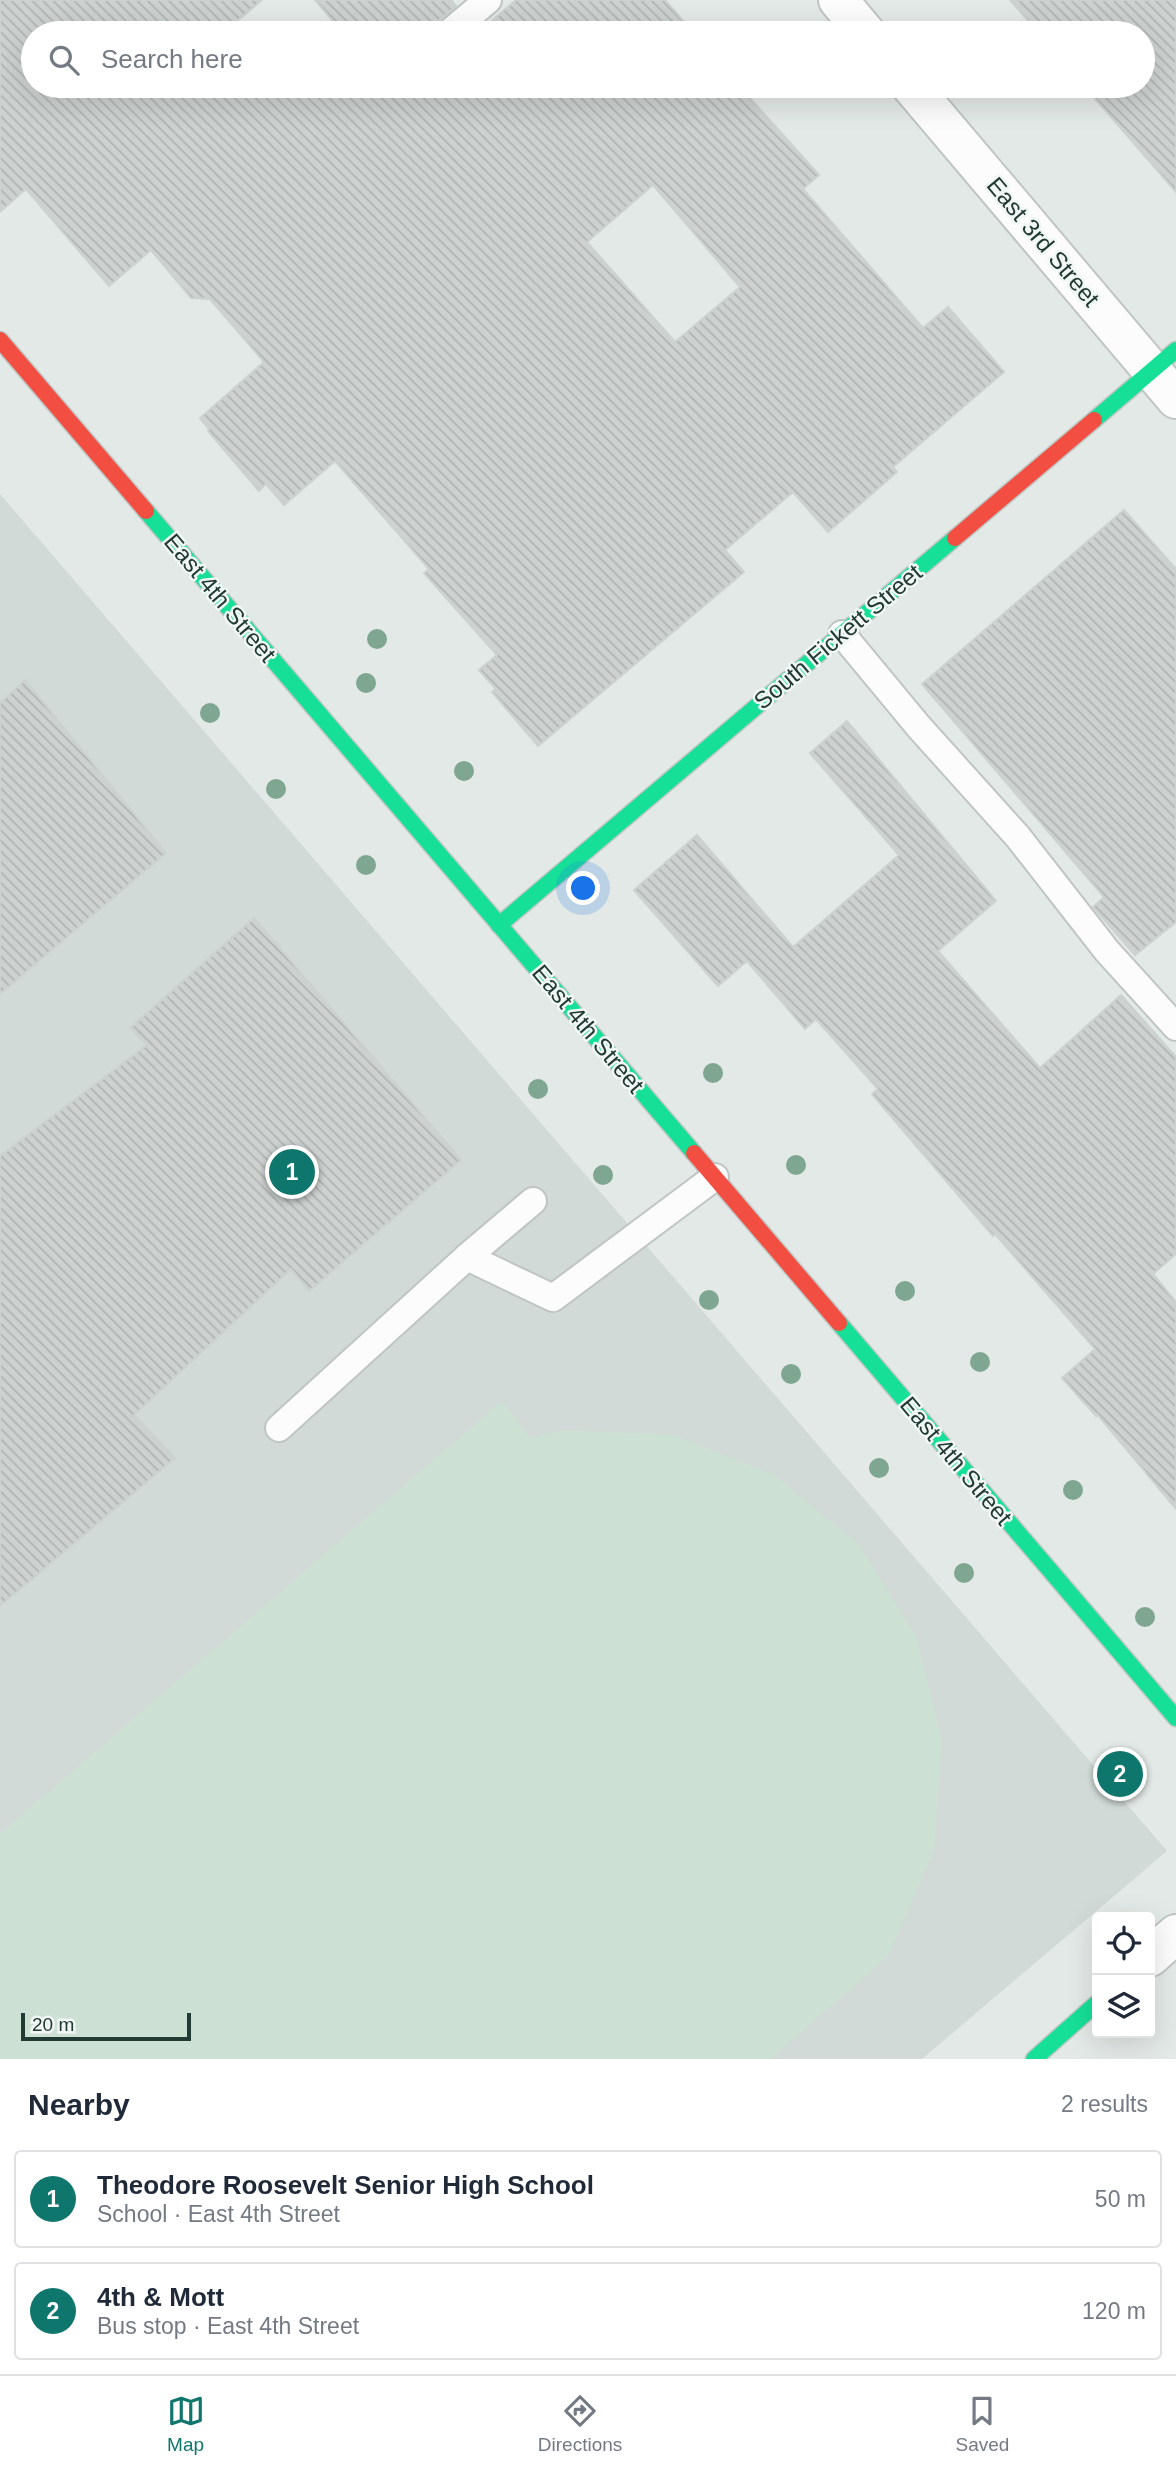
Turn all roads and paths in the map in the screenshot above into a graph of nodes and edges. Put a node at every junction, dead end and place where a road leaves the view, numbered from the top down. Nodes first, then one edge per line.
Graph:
1 (488, 0) edge
2 (838, 0) edge
3 (463, 21) edge
4 (856, 21) edge
5 (922, 98) edge
6 (0, 340) edge
7 (1164, 360) edge
8 (1176, 399) edge
9 (842, 634) junction
10 (499, 925) junction
11 (1176, 1027) edge
12 (715, 1177) junction
13 (533, 1201) dead end
14 (467, 1257) junction
15 (279, 1428) dead end
16 (1176, 1718) edge
17 (1176, 1934) edge
18 (1155, 1953) edge
19 (1092, 2007) edge
20 (1034, 2059) edge

1 - 3 lane
2 - 4 street
5 - 7 street, East 3rd Street
6 - 10 main road, East 4th Street
7 - 8 street, East 3rd Street
7 - 9 main road, South Fickett Street
9 - 10 main road, South Fickett Street
9 - 11 lane
10 - 12 main road, East 4th Street
12 - 14 lane
12 - 16 main road, East 4th Street
13 - 14 lane
14 - 15 lane
17 - 18 street
19 - 20 main road

